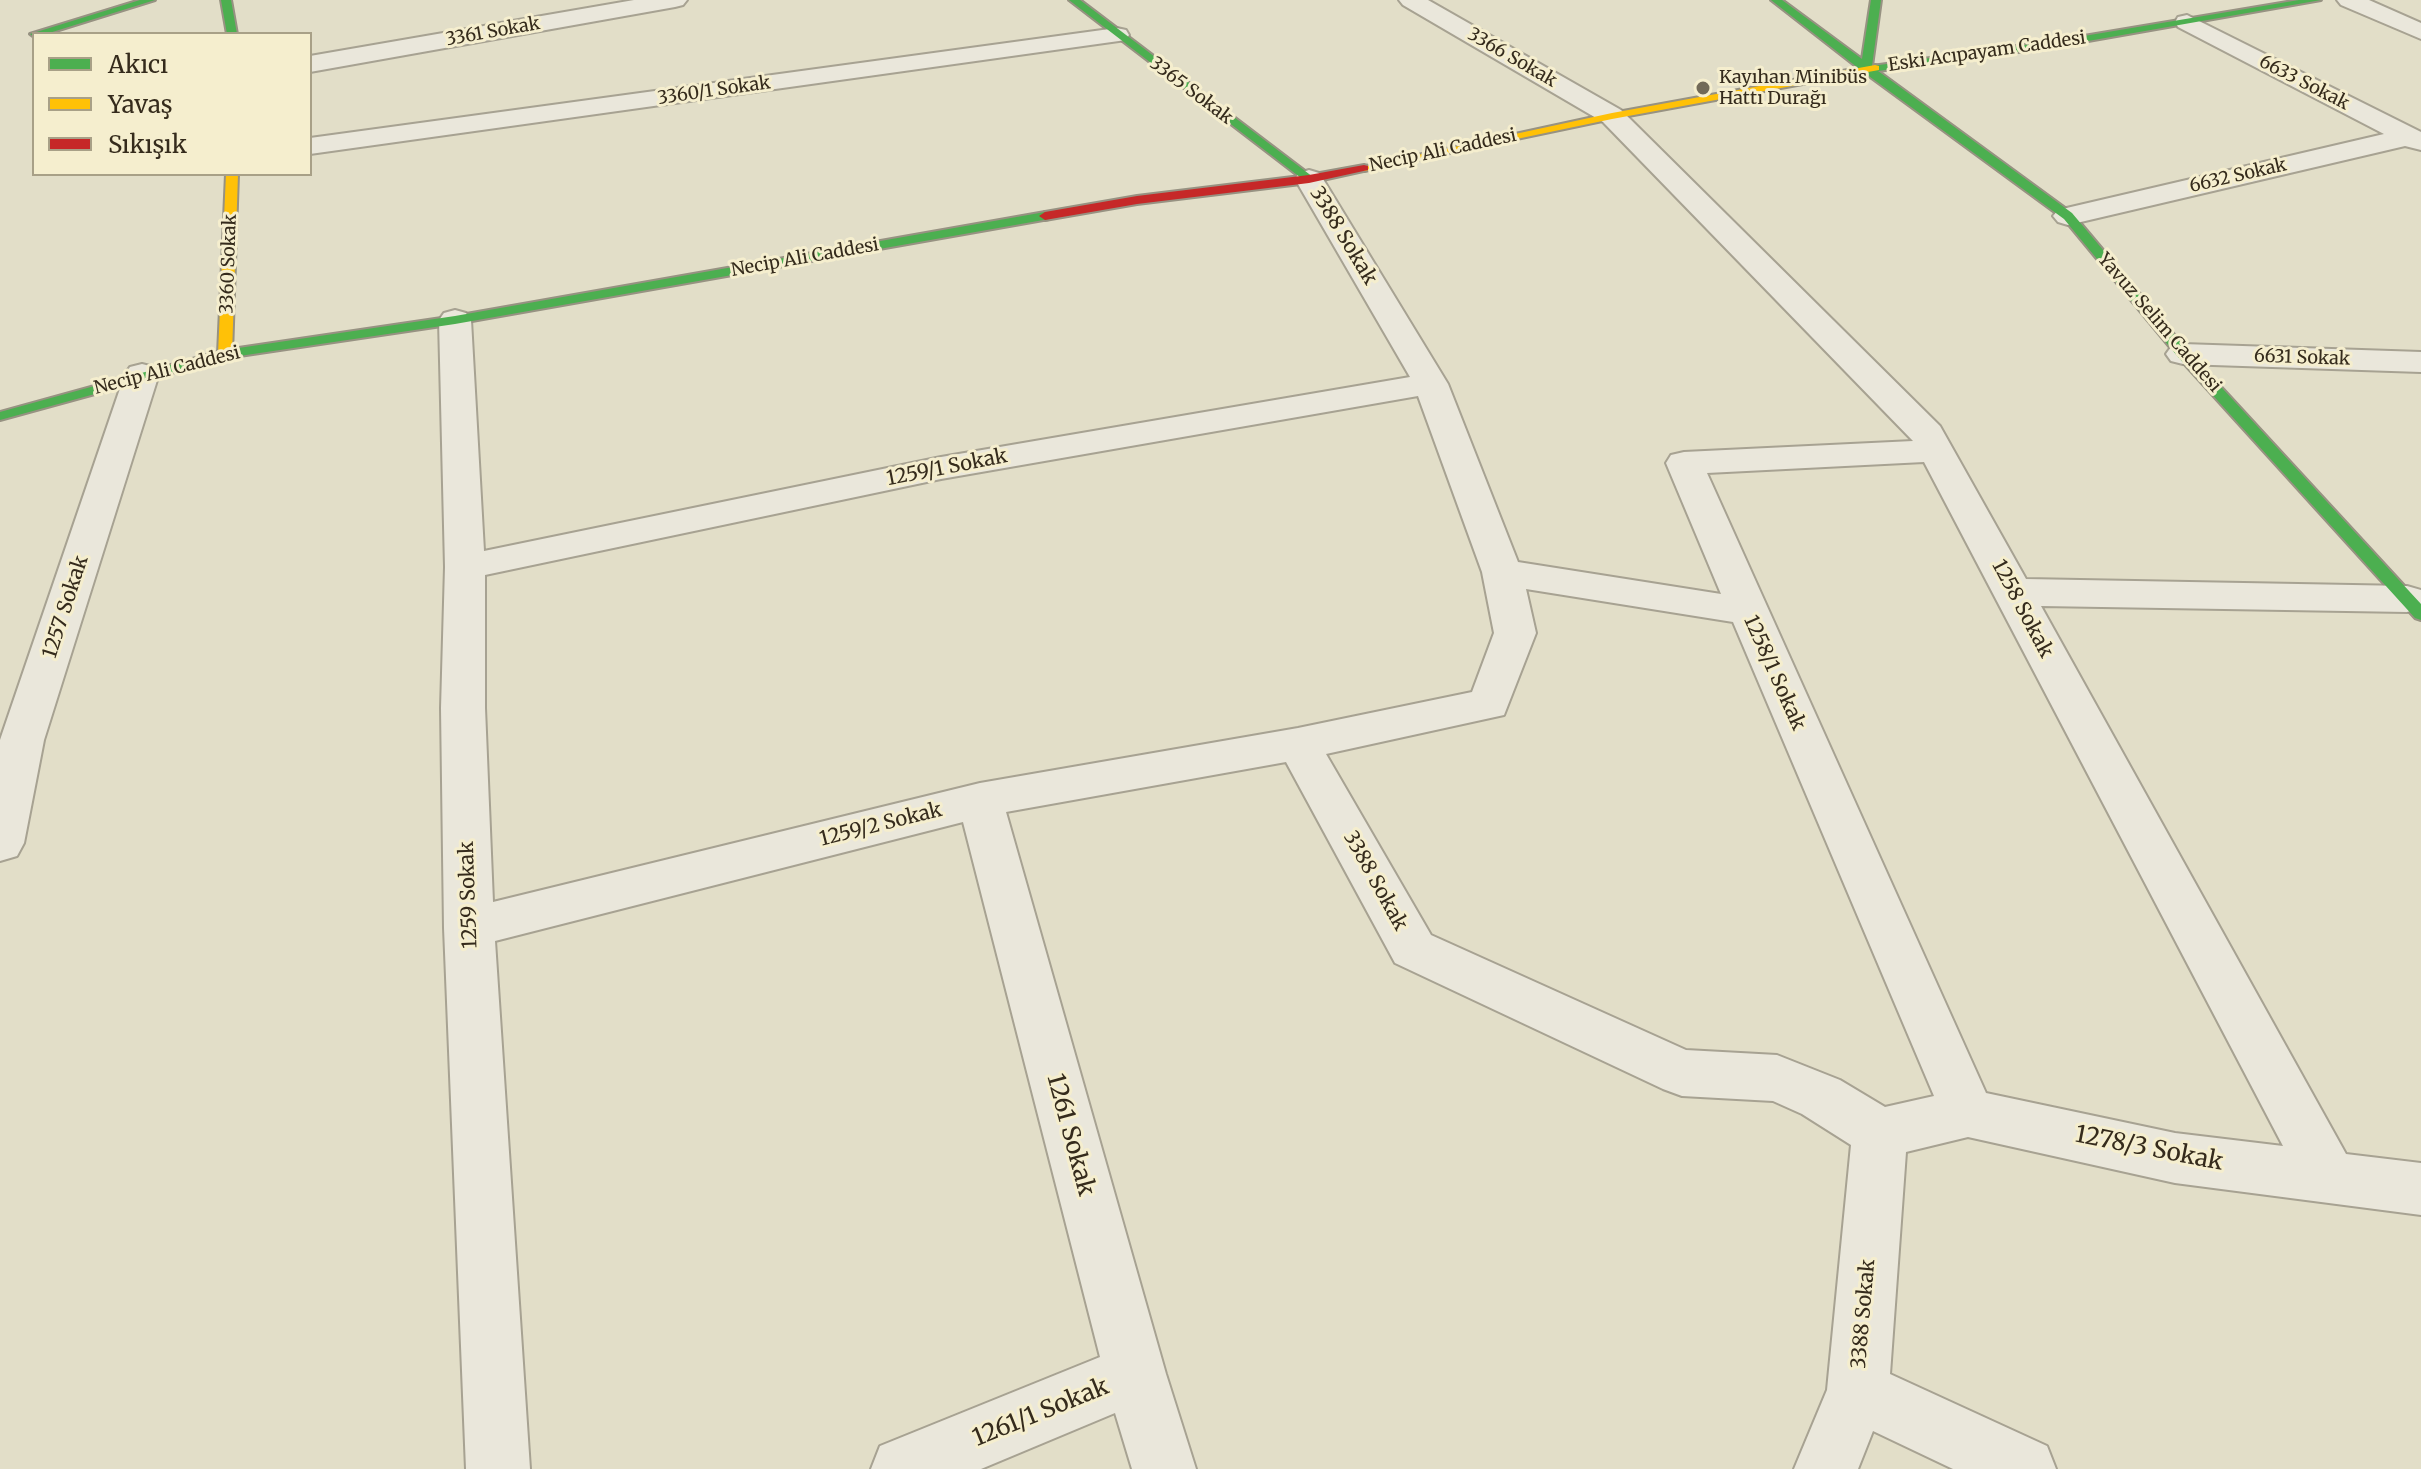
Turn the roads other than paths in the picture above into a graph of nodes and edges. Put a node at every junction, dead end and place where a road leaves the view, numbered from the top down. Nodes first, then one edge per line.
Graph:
1 (150, 0) edge
2 (226, 0) edge
3 (675, 0) edge
4 (1074, 0) edge
5 (1411, 0) edge
6 (1776, 0) edge
7 (1876, 0) edge
8 (2316, 0) edge
9 (2349, 0) edge
10 (2187, 22) junction
11 (40, 32) edge
12 (232, 32) edge
13 (2421, 32) edge
14 (1117, 35) junction
15 (1868, 41) junction
16 (1912, 63) junction
17 (312, 64) edge
18 (1866, 69) junction
19 (1612, 116) junction
20 (2415, 140) edge
21 (312, 146) edge
22 (232, 176) edge
23 (1309, 179) junction
24 (2068, 216) junction
25 (455, 320) junction
26 (225, 354) junction
27 (2183, 354) junction
28 (2421, 362) edge
29 (142, 374) junction
30 (1431, 384) junction
31 (0, 416) edge
32 (1937, 451) junction
33 (465, 567) junction
34 (1502, 572) junction
35 (2014, 592) junction
36 (2414, 606) edge
37 (1746, 611) junction
38 (1298, 744) junction
39 (980, 800) junction
40 (0, 843) edge
41 (469, 928) junction
42 (1968, 1113) junction
43 (1880, 1133) junction
44 (2329, 1177) junction
45 (2421, 1189) edge
46 (1135, 1374) junction
47 (1858, 1391) junction
48 (498, 1469) edge
49 (903, 1469) edge
50 (1164, 1469) edge
51 (1826, 1469) edge
52 (2024, 1469) edge

1 - 11 street
2 - 12 street
3 - 17 street, 3361 Sokak
4 - 14 street, 3365 Sokak
5 - 19 street, 3366 Sokak
6 - 18 street, Yavuz Selim Caddesi
7 - 15 street
8 - 10 street, Eski Acıpayam Caddesi
9 - 13 street
10 - 16 street, Eski Acıpayam Caddesi
10 - 20 street, 6633 Sokak
14 - 21 street, 3360/1 Sokak
14 - 23 street, 3365 Sokak
15 - 16 street
15 - 18 street
16 - 18 street, Eski Acıpayam Caddesi
18 - 19 street, Eski Acıpayam Caddesi
18 - 24 street, Yavuz Selim Caddesi
19 - 23 street, Necip Ali Caddesi
19 - 32 street, 1258 Sokak
20 - 24 street, 6632 Sokak
22 - 26 street, 3360 Sokak
23 - 25 street, Necip Ali Caddesi
23 - 30 street, 3388 Sokak
24 - 27 street, Yavuz Selim Caddesi
25 - 26 street, Necip Ali Caddesi
25 - 33 street, 1259 Sokak
26 - 29 street, Necip Ali Caddesi
27 - 28 street, 6631 Sokak
27 - 36 street, Yavuz Selim Caddesi
29 - 31 street, Necip Ali Caddesi
29 - 40 street, 1257 Sokak
30 - 33 street, 1259/1 Sokak
30 - 34 street, 3388 Sokak
32 - 35 street, 1258 Sokak
32 - 37 street, 1258/1 Sokak
33 - 41 street, 1259 Sokak
34 - 37 street
34 - 38 street, 3388 Sokak
35 - 36 street
35 - 44 street, 1258 Sokak
37 - 42 street, 1258/1 Sokak
38 - 39 street, 1259/2 Sokak
38 - 43 street, 3388 Sokak
39 - 41 street, 1259/2 Sokak
39 - 46 street, 1261 Sokak
41 - 48 street, 1259 Sokak
42 - 43 street, 1278/3 Sokak
42 - 44 street, 1278/3 Sokak
43 - 47 street, 3388 Sokak
44 - 45 street, 1278/3 Sokak
46 - 49 street, 1261/1 Sokak
46 - 50 street, 1261 Sokak
47 - 51 street, 3388 Sokak
47 - 52 street

